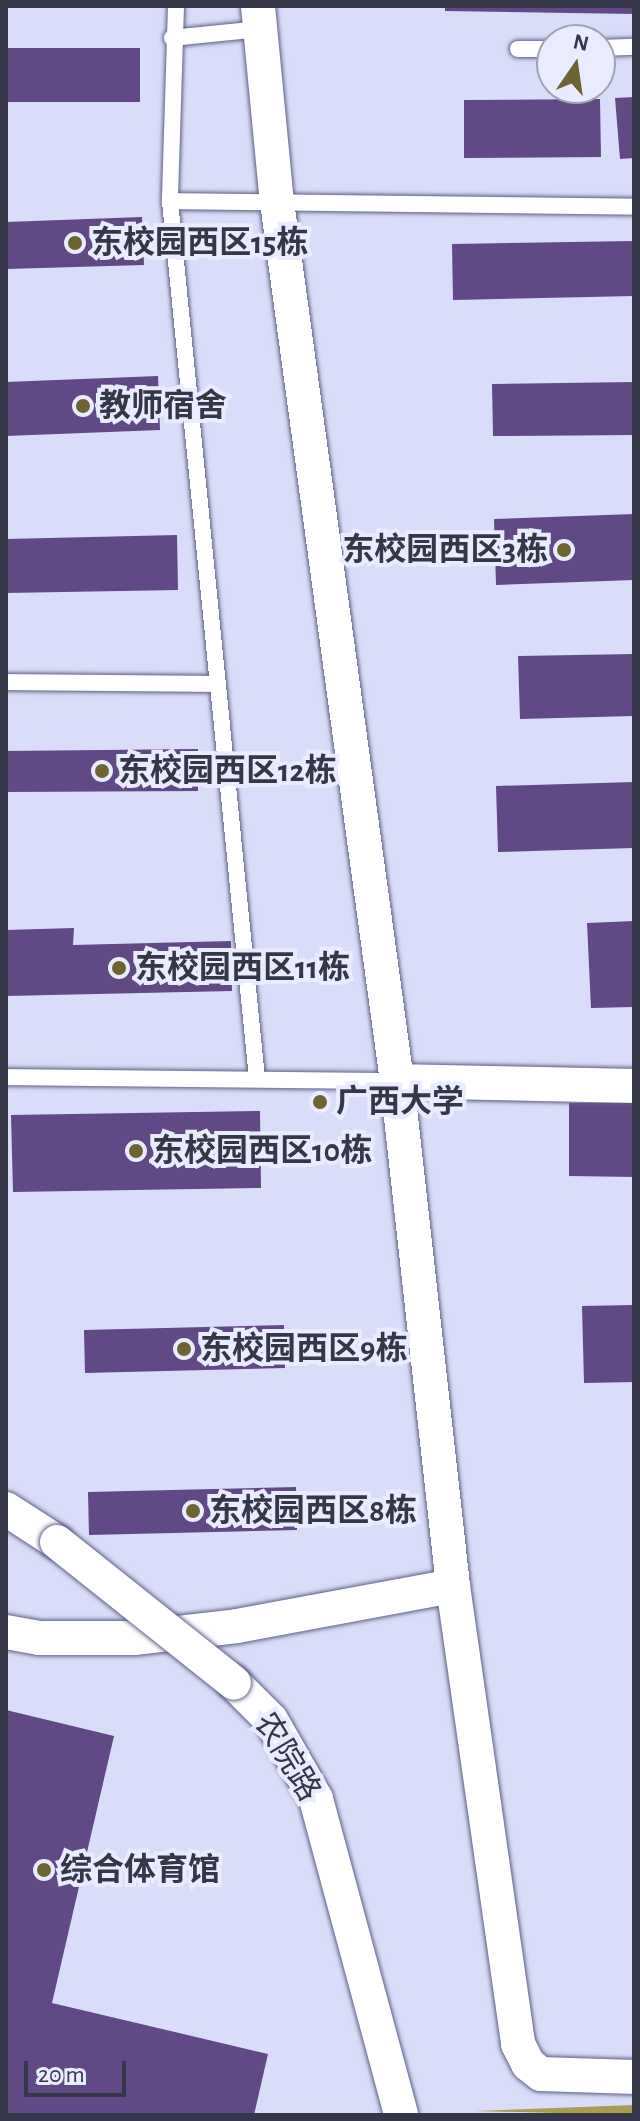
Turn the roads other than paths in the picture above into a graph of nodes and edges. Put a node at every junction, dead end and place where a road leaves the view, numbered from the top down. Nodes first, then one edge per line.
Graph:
1 (176, 6) edge
2 (259, 18) edge
3 (172, 38) junction
4 (518, 49) dead end
5 (536, 49) edge
6 (170, 201) junction
7 (277, 202) junction
8 (634, 207) edge
9 (6, 682) edge
10 (216, 684) junction
11 (6, 1077) edge
12 (257, 1079) junction
13 (397, 1081) junction
14 (634, 1086) edge
15 (6, 1509) edge
16 (453, 1586) junction
17 (6, 1632) edge
18 (634, 2077) edge
19 (401, 2115) edge

1 - 3 lane
2 - 3 lane
2 - 7 street
3 - 6 lane
4 - 5 lane
6 - 7 lane
6 - 10 lane
7 - 8 lane
7 - 13 street
9 - 10 lane
10 - 12 lane
11 - 12 lane
12 - 13 lane
13 - 14 street
13 - 16 street
15 - 19 street, 农院路, bridge
16 - 17 street
16 - 18 street

